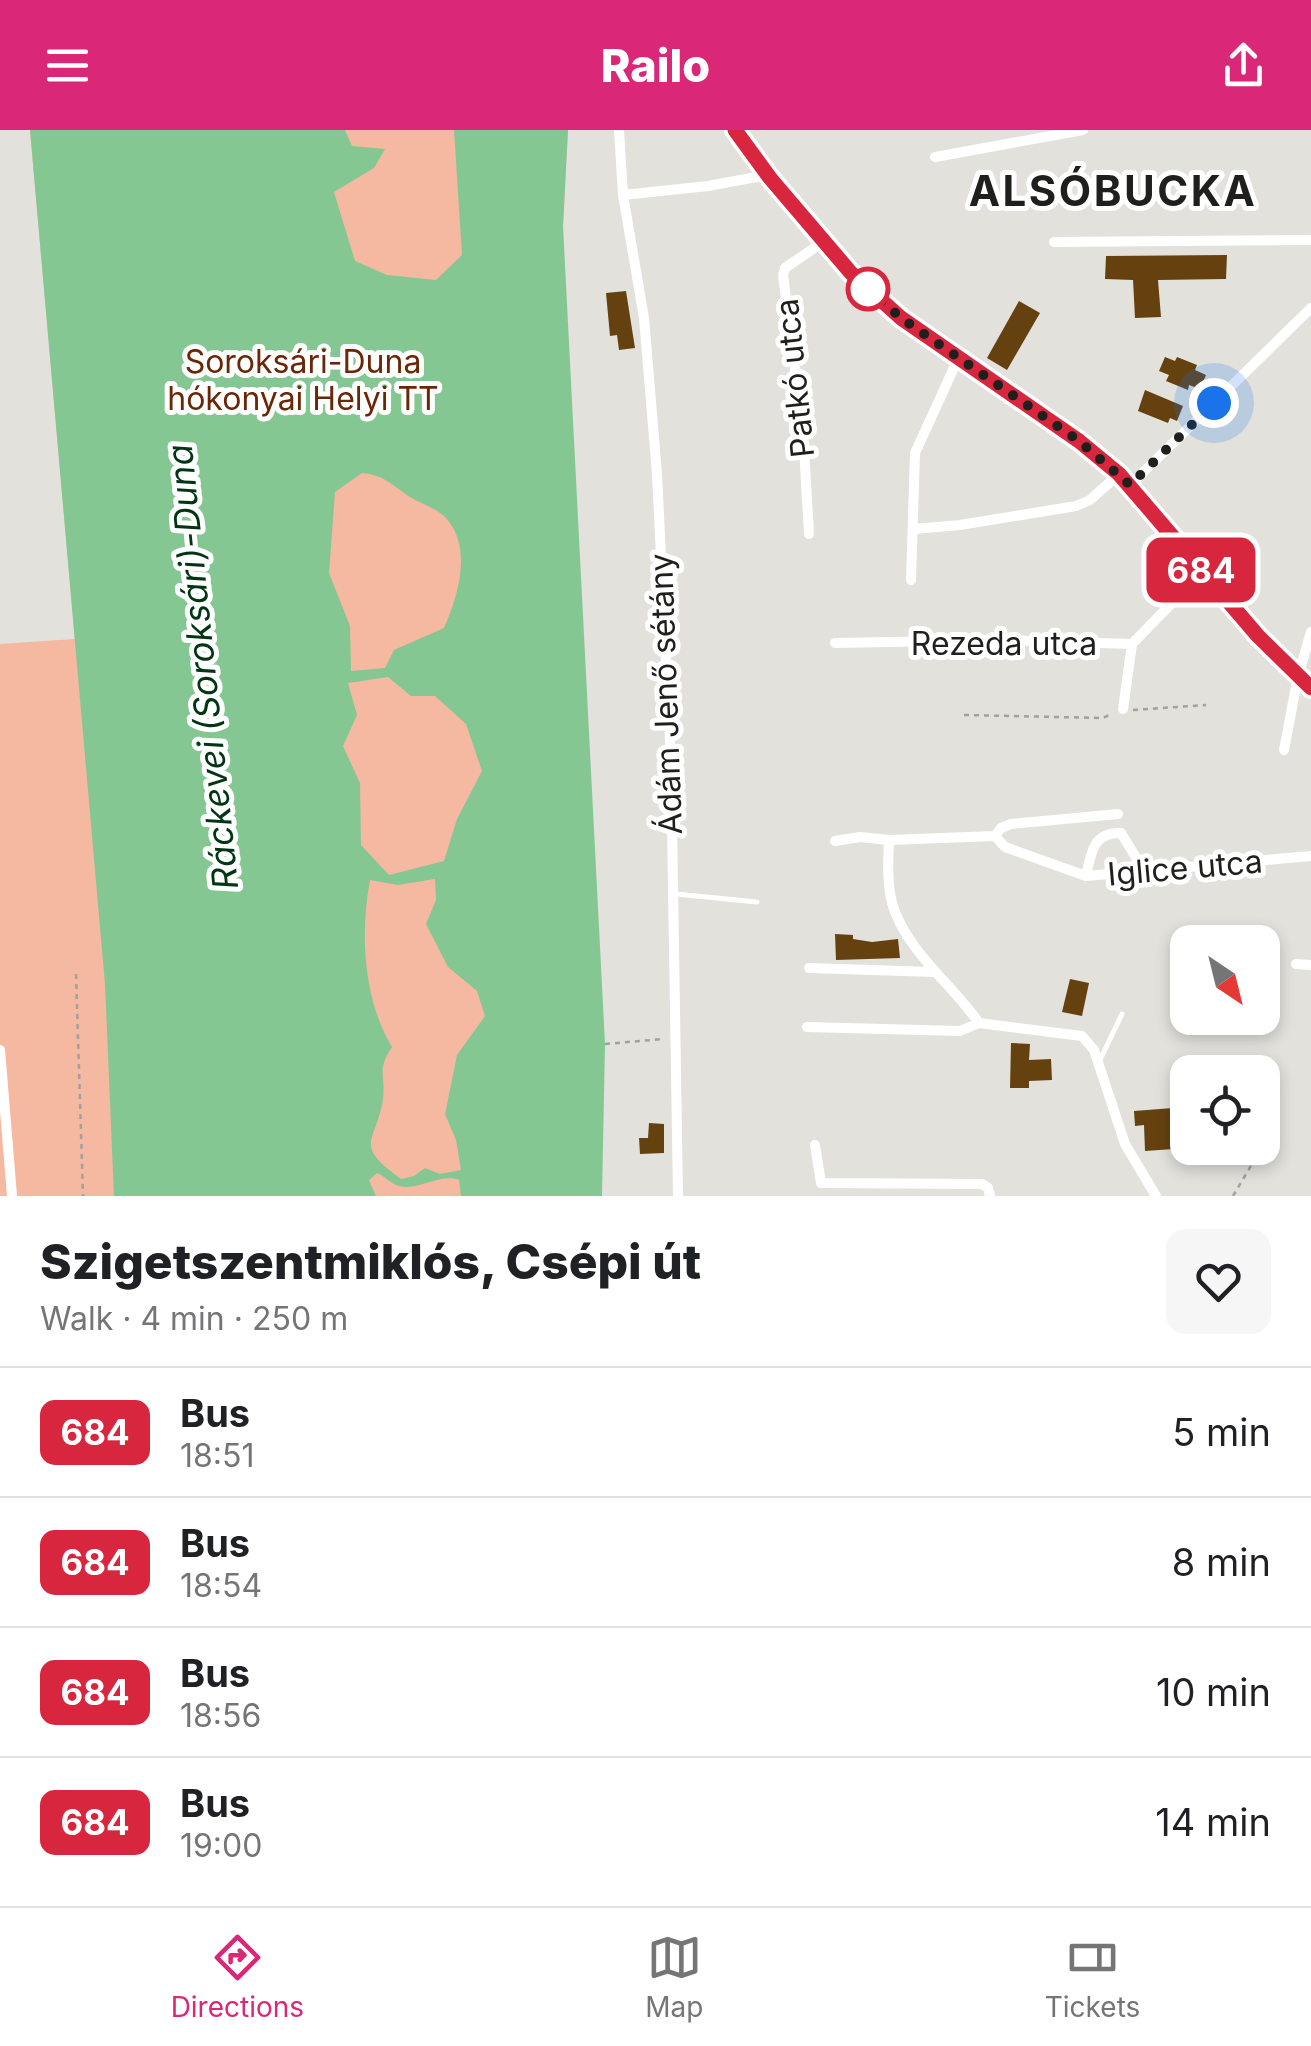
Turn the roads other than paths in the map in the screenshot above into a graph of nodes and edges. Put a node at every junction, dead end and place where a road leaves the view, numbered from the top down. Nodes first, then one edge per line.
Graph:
1 (619, 130) edge
2 (736, 130) edge
3 (1083, 130) edge
4 (935, 156) dead end
5 (768, 175) junction
6 (623, 195) junction
7 (1311, 240) edge
8 (823, 242) junction
9 (1054, 242) dead end
10 (1311, 308) edge
11 (958, 359) junction
12 (1119, 474) junction
13 (1130, 485) junction
14 (914, 529) junction
15 (809, 534) dead end
16 (1202, 572) junction
17 (910, 580) dead end
18 (1311, 632) edge
19 (834, 644) dead end
20 (1132, 644) junction
21 (1298, 676) junction
22 (1311, 688) edge
23 (1123, 708) road end
24 (1284, 750) dead end
25 (1118, 814) dead end
26 (995, 836) junction
27 (889, 840) junction
28 (835, 842) dead end
29 (1311, 856) edge
30 (1142, 869) junction
31 (1086, 876) junction
32 (672, 893) junction
33 (757, 902) dead end
34 (1296, 964) dead end
35 (1311, 965) edge
36 (808, 968) dead end
37 (934, 972) junction
38 (1122, 1014) dead end
39 (979, 1023) junction
40 (808, 1027) dead end
41 (0, 1050) edge
42 (1098, 1065) junction
43 (816, 1145) dead end
44 (12, 1196) edge
45 (678, 1196) edge
46 (990, 1196) edge
47 (1156, 1196) edge

1 - 6 street, Ádám Jenő sétány
2 - 5 street
3 - 4 street
5 - 6 street
5 - 8 street
6 - 32 street, Ádám Jenő sétány
7 - 9 street
8 - 11 street
8 - 15 street, Patkó utca
10 - 13 street
11 - 12 street
11 - 14 street
12 - 13 street
12 - 14 street
13 - 16 street
14 - 17 street
16 - 20 street, Rezeda utca
16 - 21 street
18 - 21 street
19 - 20 street, Rezeda utca
20 - 23 street
21 - 22 street
21 - 24 street
25 - 26 street
26 - 27 street
26 - 31 street, Iglice utca
27 - 28 street
27 - 37 street
29 - 30 street, Iglice utca
30 - 31 street, Iglice utca
30 - 31 street
32 - 33 lane
32 - 45 street, Ádám Jenő sétány
34 - 35 street
36 - 37 street
37 - 39 street
38 - 42 lane
39 - 40 street
39 - 42 street
41 - 44 street
42 - 47 street
43 - 46 street

